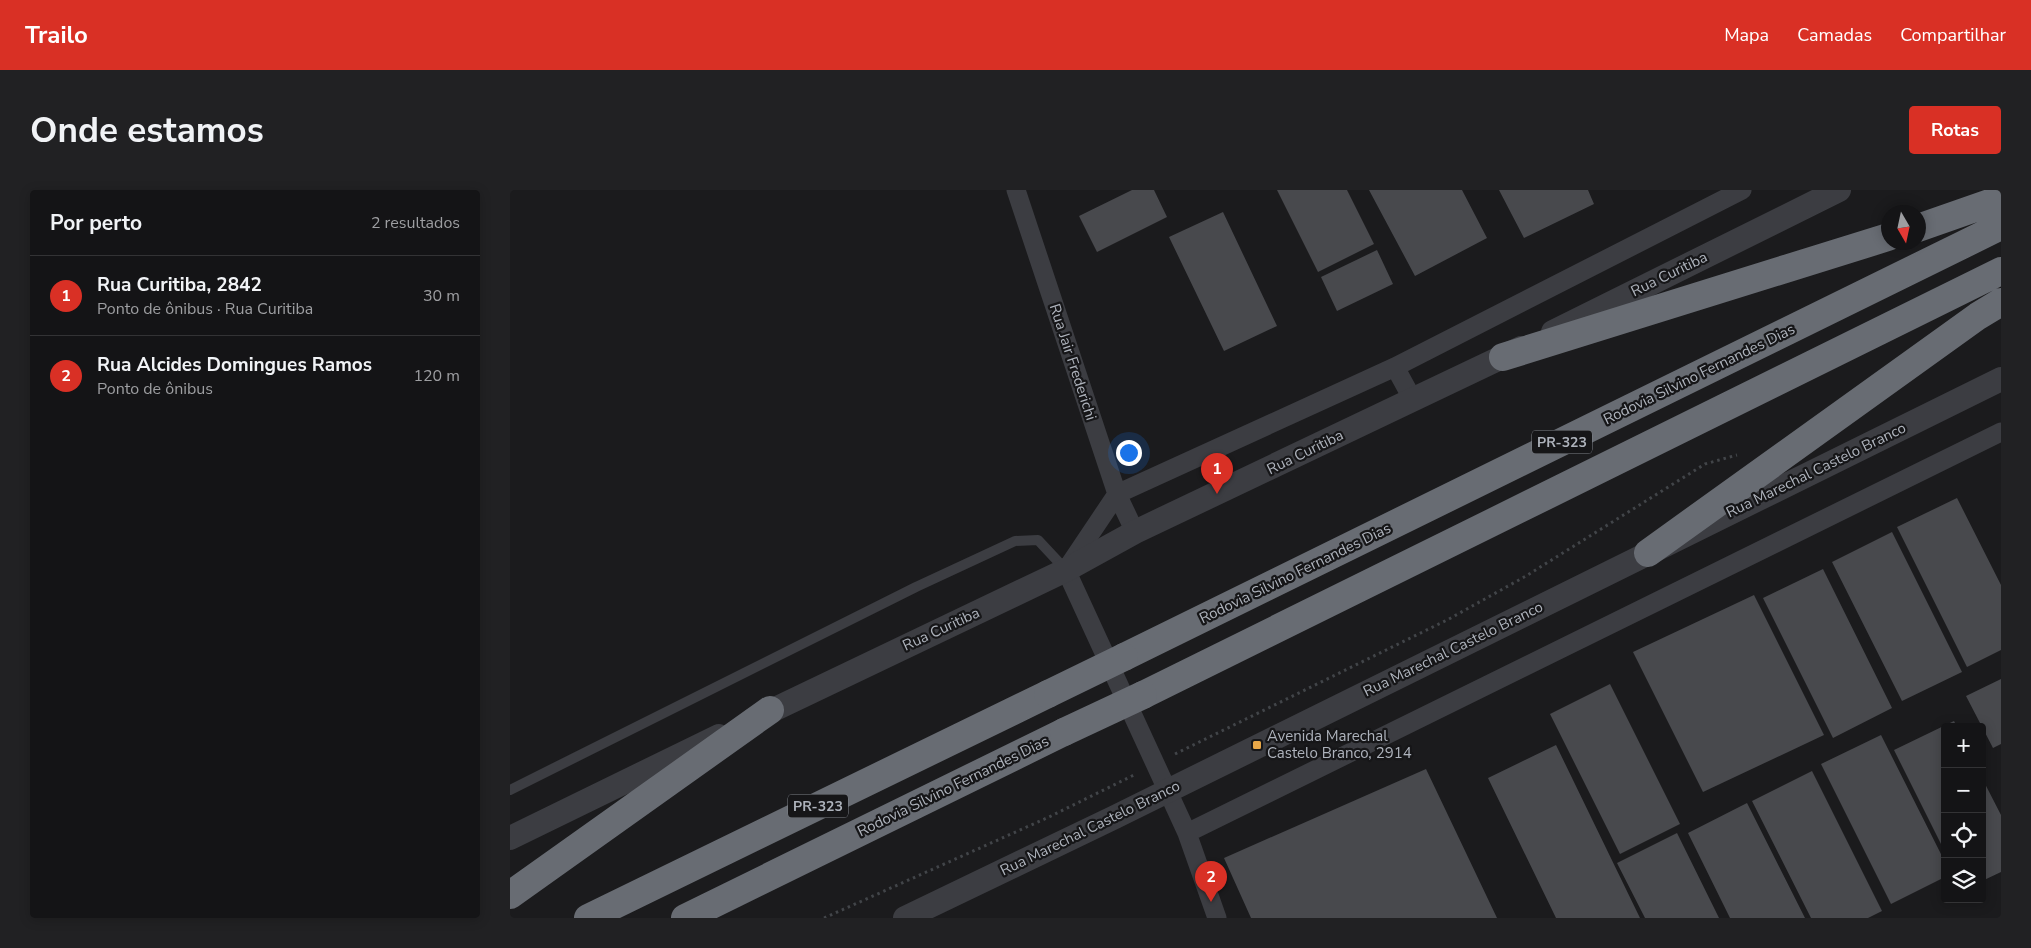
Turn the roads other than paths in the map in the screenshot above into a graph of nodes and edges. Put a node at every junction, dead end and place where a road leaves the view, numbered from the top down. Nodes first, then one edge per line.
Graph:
1 (1016, 190) edge
2 (1742, 190) edge
3 (1839, 190) edge
4 (2001, 199) edge
5 (1926, 225) edge
6 (2001, 226) edge
7 (1881, 239) edge
8 (2001, 271) edge
9 (2001, 302) edge
10 (1502, 357) junction
11 (1395, 367) junction
12 (2001, 379) edge
13 (1413, 400) junction
14 (2001, 432) edge
15 (1117, 494) junction
16 (1135, 532) junction
17 (1648, 553) junction
18 (1066, 570) junction
19 (770, 710) junction
20 (510, 790) edge
21 (1168, 790) junction
22 (1187, 833) junction
23 (510, 838) edge
24 (510, 895) edge
25 (588, 918) edge
26 (685, 918) edge
27 (905, 918) edge
28 (1217, 918) edge

1 - 15 street, Rua Jair Frederichi
2 - 11 street
3 - 10 street, Rua Curitiba
4 - 5 highway
6 - 25 highway, Rodovia Silvino Fernandes Dias / PR-323, bridge
7 - 10 highway
8 - 26 highway, Rodovia Silvino Fernandes Dias / PR-323, bridge
9 - 17 highway
10 - 13 street, Rua Curitiba
11 - 13 street
11 - 15 street
12 - 17 street, Rua Marechal Castelo Branco
13 - 16 street, Rua Curitiba
14 - 22 street
15 - 16 street, Rua Jair Frederichi
15 - 18 street
16 - 18 street, Rua Curitiba
17 - 21 street, Rua Marechal Castelo Branco
18 - 19 street, Rua Curitiba
18 - 20 lane
18 - 21 street
19 - 23 street, Rua Curitiba
19 - 24 highway
21 - 22 street
21 - 27 street, Rua Marechal Castelo Branco
22 - 28 street

